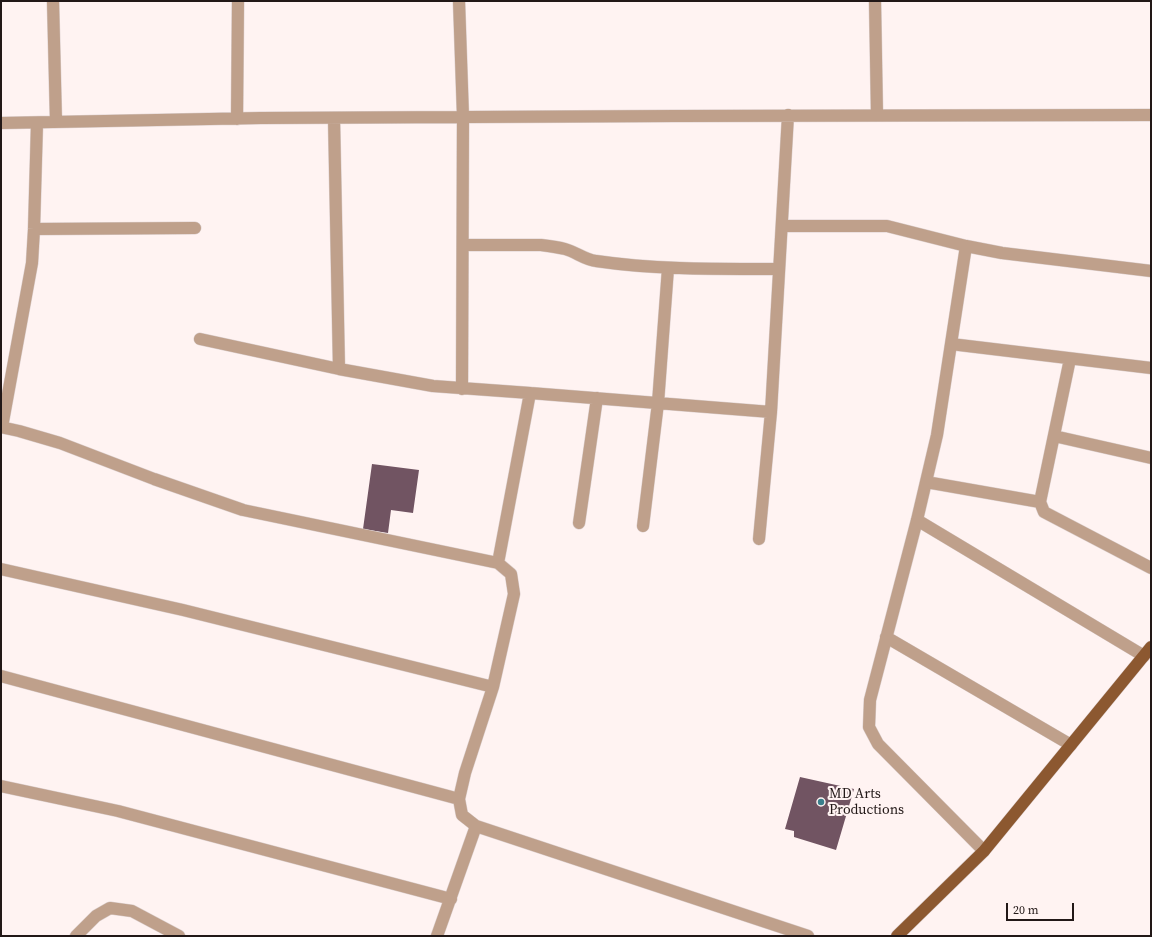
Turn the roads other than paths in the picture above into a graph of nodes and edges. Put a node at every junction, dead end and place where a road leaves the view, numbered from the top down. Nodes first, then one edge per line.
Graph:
1 (53, 1) edge
2 (238, 1) edge
3 (459, 1) edge
4 (875, 1) edge
5 (788, 115) junction
6 (877, 115) junction
7 (1151, 115) edge
8 (463, 117) junction
9 (334, 118) junction
10 (237, 119) junction
11 (56, 122) junction
12 (1, 123) edge
13 (37, 123) junction
14 (782, 226) junction
15 (195, 228) dead end
16 (34, 229) junction
17 (463, 245) junction
18 (966, 246) junction
19 (668, 268) junction
20 (779, 269) junction
21 (1151, 270) edge
22 (200, 340) dead end
23 (951, 344) junction
24 (1070, 359) junction
25 (1151, 368) edge
26 (339, 369) junction
27 (462, 389) junction
28 (530, 393) junction
29 (597, 398) junction
30 (658, 403) junction
31 (771, 412) junction
32 (1, 427) edge
33 (1054, 436) junction
34 (1151, 458) edge
35 (926, 482) junction
36 (1040, 502) junction
37 (917, 520) junction
38 (579, 523) dead end
39 (643, 526) dead end
40 (759, 539) dead end
41 (498, 563) junction
42 (1151, 568) edge
43 (1, 569) edge
44 (886, 637) junction
45 (1147, 652) edge
46 (1, 676) edge
47 (493, 687) junction
48 (1071, 745) junction
49 (1, 786) edge
50 (459, 800) junction
51 (476, 826) junction
52 (984, 851) junction
53 (451, 899) junction
54 (76, 936) edge
55 (179, 936) edge
56 (437, 936) edge
57 (808, 936) edge
58 (897, 936) edge

1 - 11 street
2 - 10 street
3 - 8 street
4 - 6 street
5 - 6 street
5 - 8 street
5 - 14 street
6 - 7 street
8 - 9 street
8 - 17 street
9 - 10 street
9 - 26 street
10 - 11 street
11 - 13 street
12 - 13 street
13 - 16 street
14 - 18 street
14 - 20 street
15 - 16 street
16 - 32 street
17 - 19 street
17 - 27 street
18 - 21 street
18 - 23 street
19 - 20 street
19 - 30 street
20 - 31 street
22 - 26 street
23 - 24 street
23 - 35 street
24 - 25 street
24 - 33 street
26 - 27 street
27 - 28 street
28 - 29 street
28 - 41 street
29 - 30 street
29 - 38 street
30 - 31 street
30 - 39 street
31 - 40 street
32 - 41 street
33 - 34 street
33 - 36 street
35 - 36 street
35 - 37 street
36 - 42 street
37 - 44 street
37 - 45 street
41 - 47 street
43 - 47 street
44 - 48 street
44 - 52 street
45 - 48 main road
46 - 50 street
47 - 50 street
48 - 52 main road
49 - 53 street
50 - 51 street
51 - 53 street
51 - 57 street
52 - 58 main road
53 - 56 street
54 - 55 street

